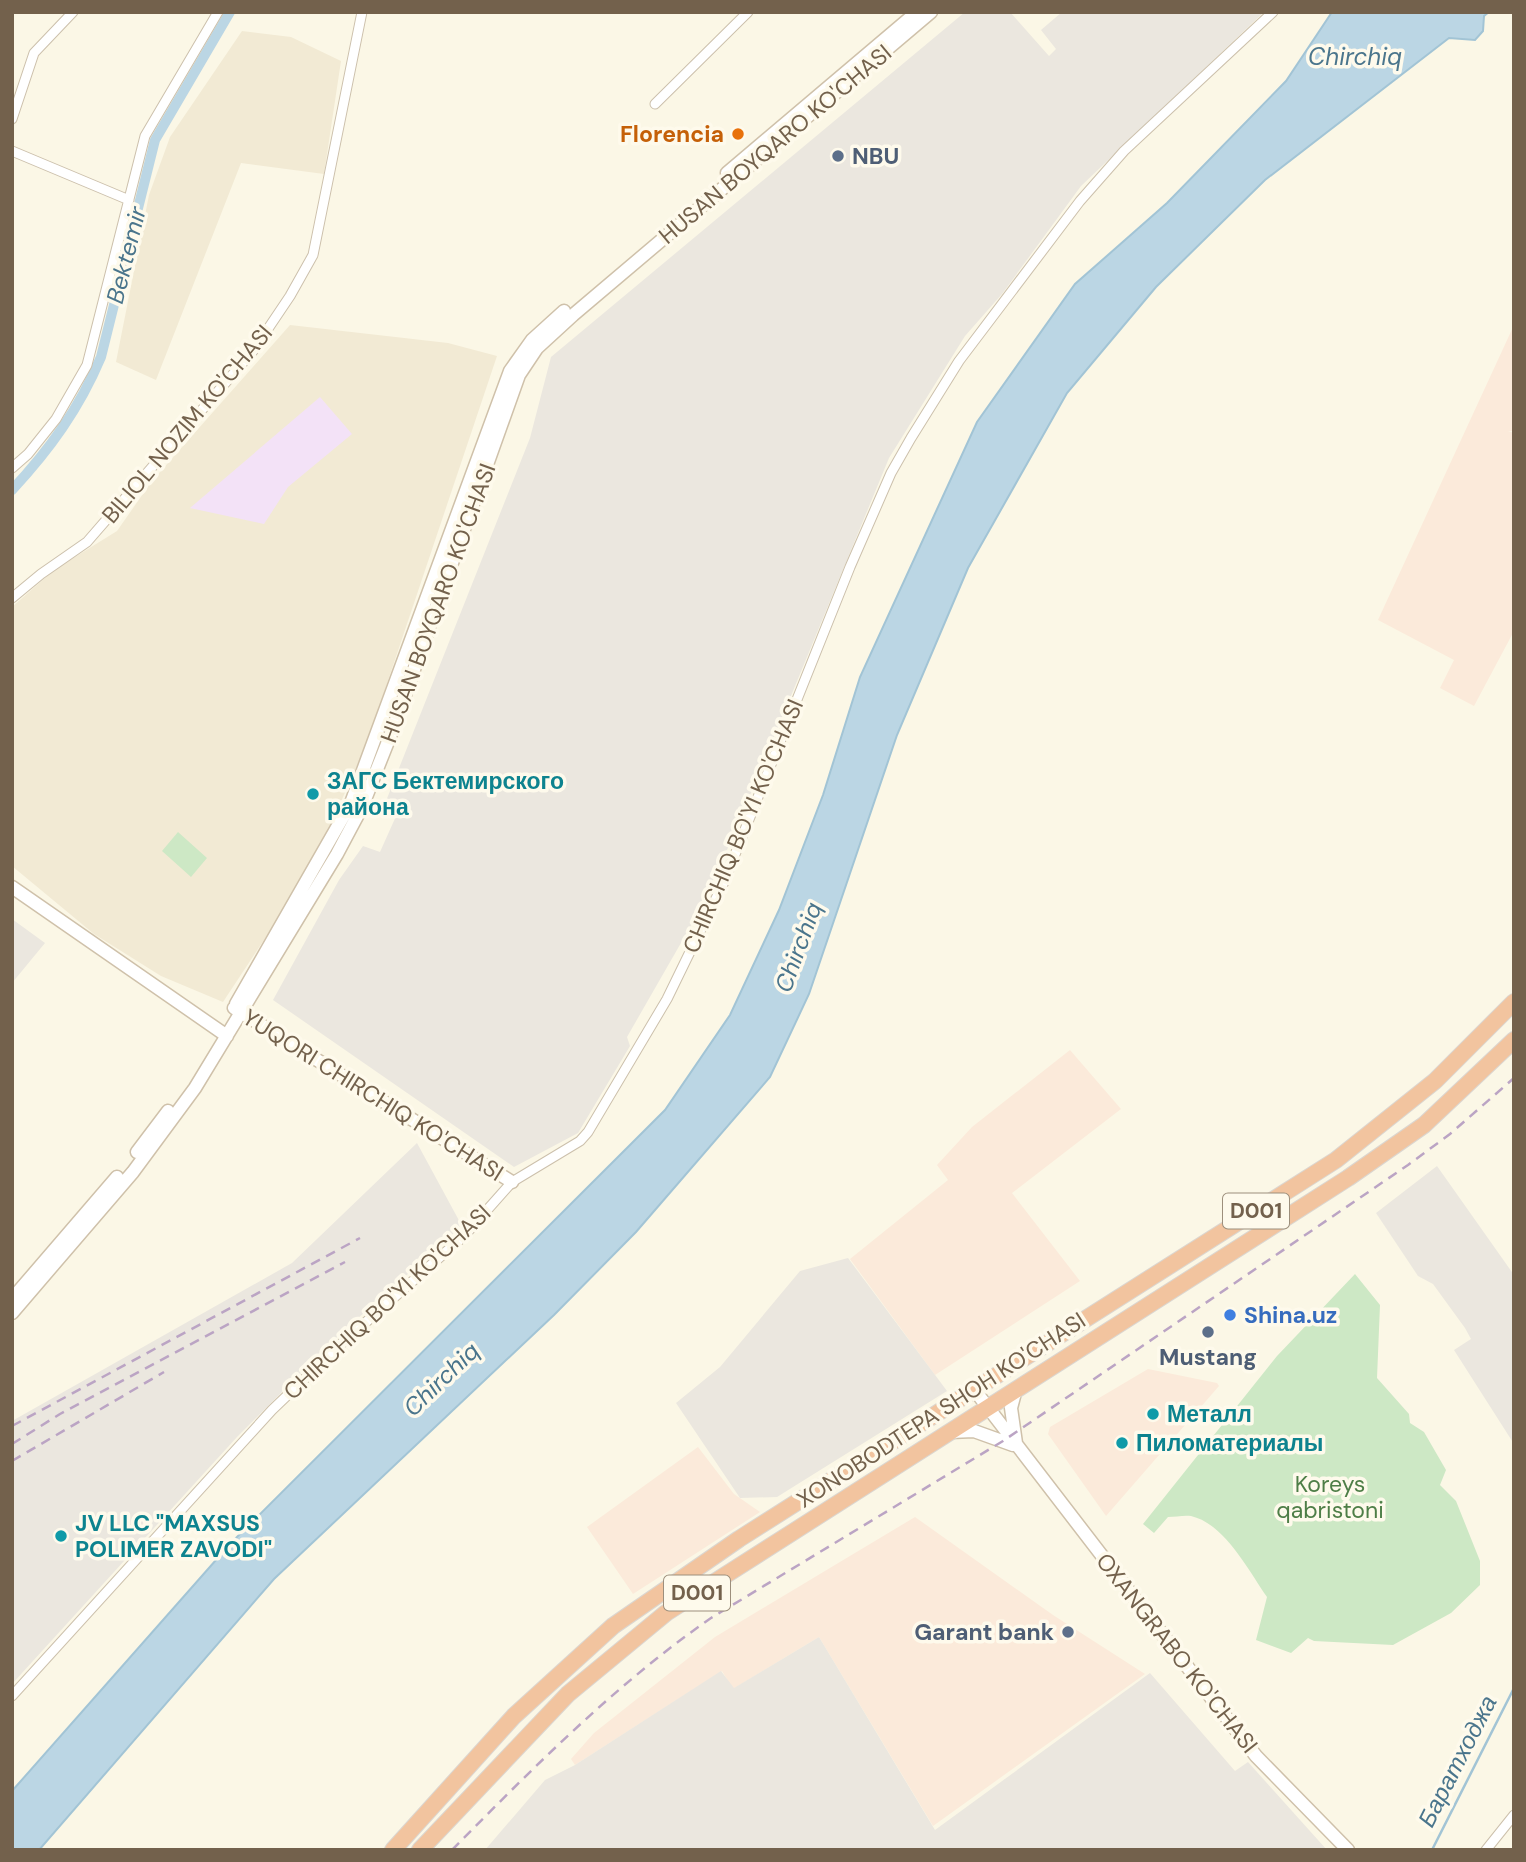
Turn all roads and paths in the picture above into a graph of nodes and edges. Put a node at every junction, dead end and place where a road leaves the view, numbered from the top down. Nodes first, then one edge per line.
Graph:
1 (73, 12) edge
2 (218, 12) edge
3 (362, 12) edge
4 (748, 12) edge
5 (917, 12) edge
6 (931, 12) edge
7 (1273, 12) edge
8 (655, 104) dead end
9 (12, 119) edge
10 (12, 150) edge
11 (129, 200) junction
12 (12, 467) edge
13 (12, 598) edge
14 (386, 732) junction
15 (12, 887) edge
16 (1514, 1002) edge
17 (237, 1010) junction
18 (223, 1034) junction
19 (1514, 1040) edge
20 (1384, 1125) junction
21 (1398, 1143) junction
22 (130, 1169) junction
23 (512, 1182) junction
24 (12, 1299) edge
25 (12, 1313) edge
26 (973, 1388) junction
27 (1016, 1389) junction
28 (988, 1408) junction
29 (949, 1432) junction
30 (1017, 1447) junction
31 (12, 1696) edge
32 (1514, 1815) edge
33 (393, 1850) edge
34 (420, 1850) edge
35 (1348, 1850) edge
36 (1486, 1850) edge

1 - 9 street
2 - 11 street
3 - 13 street, BILIOL NOZIM KO'CHASI
4 - 8 street
5 - 14 main road, HUSAN BOYQARO KO'CHASI
6 - 14 main road, HUSAN BOYQARO KO'CHASI
7 - 23 street, CHIRCHIQ BO'YI KO'CHASI
10 - 11 street
11 - 12 street
14 - 17 main road, HUSAN BOYQARO KO'CHASI
15 - 18 main road, YUQORI CHIRCHIQ KO'CHASI
16 - 20 highway, XONOBODTEPA SHOH KO'CHASI / D001
17 - 18 main road, HUSAN BOYQARO KO'CHASI
17 - 23 main road, YUQORI CHIRCHIQ KO'CHASI
18 - 22 main road, HUSAN BOYQARO KO'CHASI
19 - 21 highway, XONOBODTEPA SHOH KO'CHASI / D001
20 - 21 highway
20 - 26 highway, XONOBODTEPA SHOH KO'CHASI / D001
21 - 27 highway, XONOBODTEPA SHOH KO'CHASI / D001
22 - 24 main road, HUSAN BOYQARO KO'CHASI
22 - 25 main road, HUSAN BOYQARO KO'CHASI
23 - 31 street, CHIRCHIQ BO'YI KO'CHASI
26 - 28 main road, OXANGRABO KO'CHASI
26 - 33 highway, XONOBODTEPA SHOH KO'CHASI / D001
27 - 28 highway, XONOBODTEPA SHOH KO'CHASI / D001
27 - 30 main road, OXANGRABO KO'CHASI
28 - 29 highway, XONOBODTEPA SHOH KO'CHASI / D001
28 - 30 main road, OXANGRABO KO'CHASI
29 - 30 main road
29 - 34 highway, XONOBODTEPA SHOH KO'CHASI / D001
30 - 35 main road, OXANGRABO KO'CHASI
32 - 36 street

